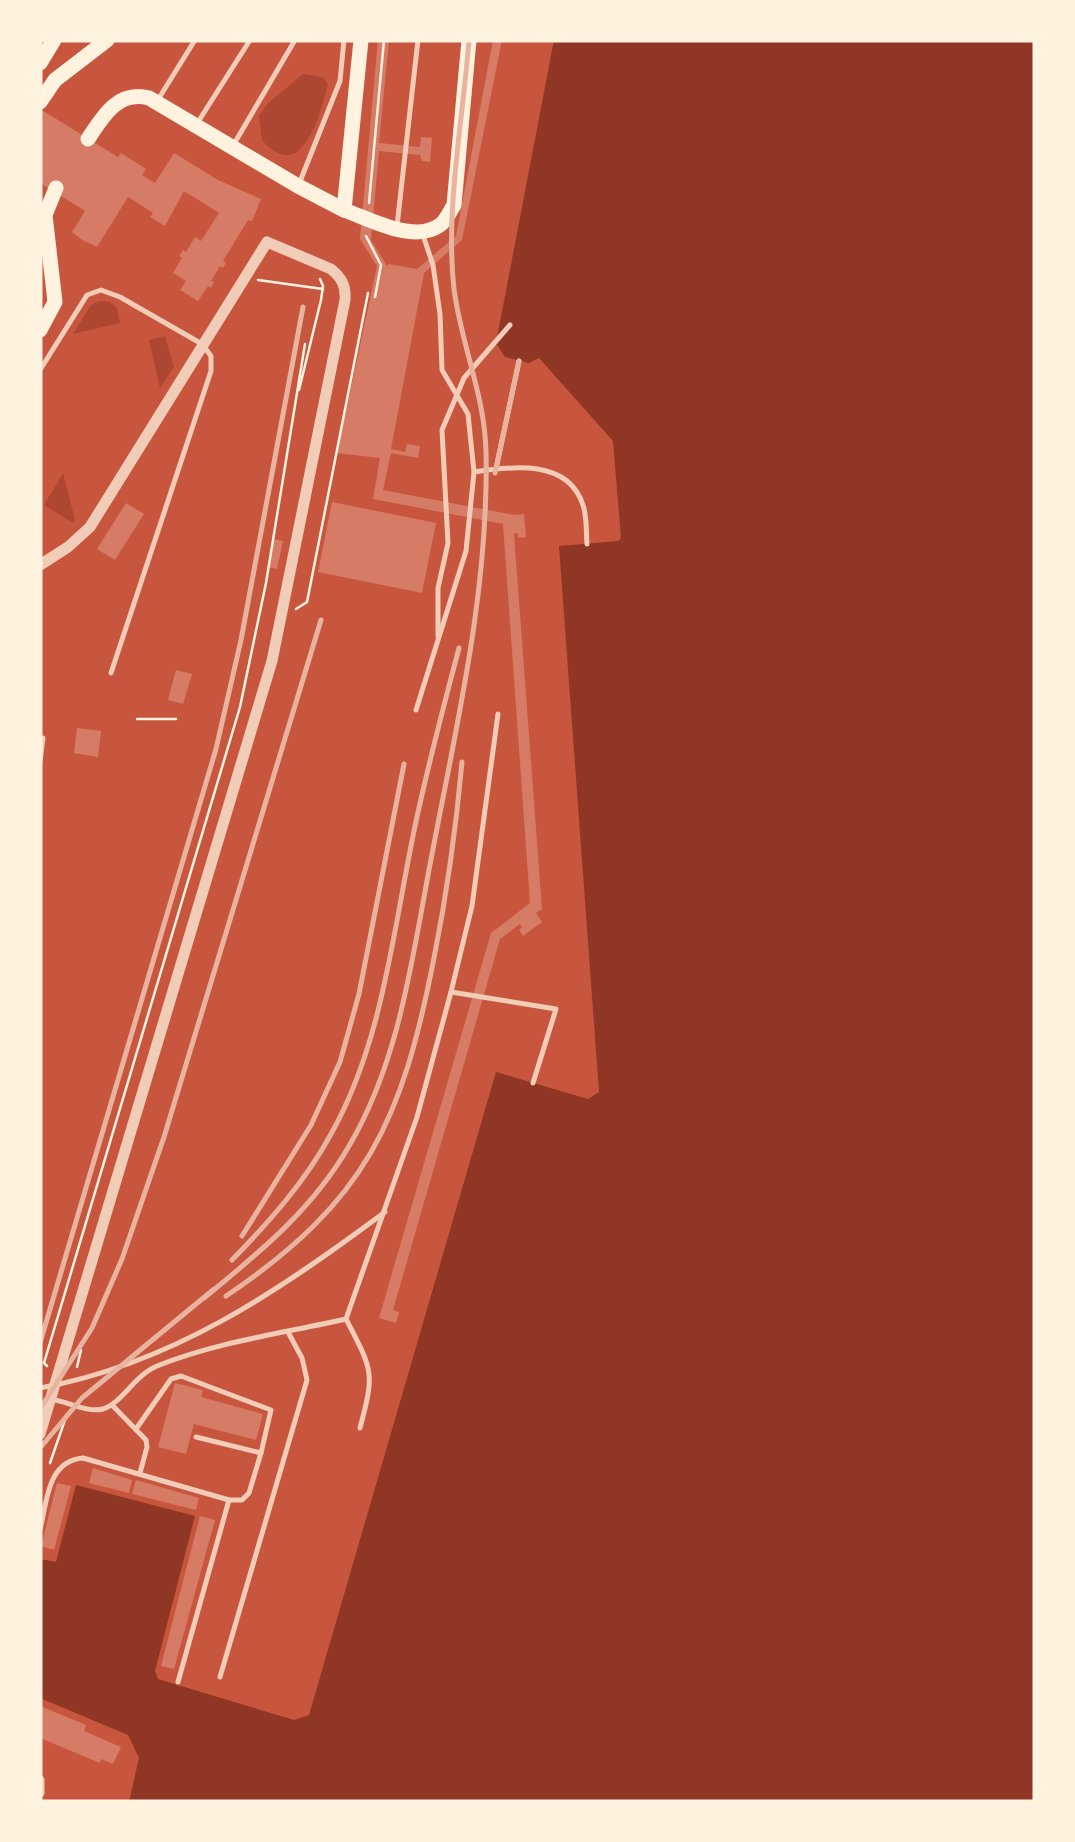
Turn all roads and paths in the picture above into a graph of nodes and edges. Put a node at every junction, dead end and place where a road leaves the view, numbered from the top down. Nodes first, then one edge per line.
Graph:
1 (107, 40) edge
2 (195, 40) edge
3 (250, 40) edge
4 (344, 40) edge
5 (362, 40) edge
6 (384, 40) edge
7 (418, 40) edge
8 (468, 40) edge
9 (295, 41) edge
10 (158, 101) junction
11 (40, 102) edge
12 (197, 124) junction
13 (88, 139) dead end
14 (232, 146) junction
15 (298, 186) junction
16 (56, 188) dead end
17 (344, 210) junction
18 (368, 219) dead end
19 (396, 228) junction
20 (422, 232) junction
21 (366, 239) dead end
22 (262, 268) dead end
23 (311, 272) dead end
24 (323, 289) junction
25 (376, 297) dead end
26 (510, 325) dead end
27 (40, 330) edge
28 (202, 344) junction
29 (305, 344) dead end
30 (519, 361) dead end
31 (40, 370) edge
32 (298, 394) junction
33 (496, 469) junction
34 (474, 472) junction
35 (588, 544) dead end
36 (42, 561) edge
37 (438, 644) junction
38 (110, 672) dead end
39 (416, 710) dead end
40 (498, 714) dead end
41 (137, 718) dead end
42 (176, 719) dead end
43 (43, 738) dead end
44 (40, 762) edge
45 (451, 992) junction
46 (532, 1083) dead end
47 (387, 1210) junction
48 (346, 1319) junction
49 (288, 1332) junction
50 (44, 1363) dead end
51 (40, 1388) edge
52 (50, 1399) junction
53 (112, 1405) junction
54 (360, 1428) dead end
55 (63, 1429) dead end
56 (136, 1429) junction
57 (40, 1434) edge
58 (196, 1438) dead end
59 (261, 1453) junction
60 (46, 1473) dead end
61 (140, 1473) junction
62 (229, 1500) junction
63 (40, 1530) edge
64 (220, 1677) dead end
65 (178, 1682) dead end
66 (40, 1780) edge
67 (40, 1793) edge

1 - 11 highway
2 - 10 lane
3 - 12 lane
4 - 15 lane
5 - 17 highway
6 - 18 path
7 - 19 lane
8 - 20 highway
9 - 14 lane
10 - 12 highway
10 - 13 highway
12 - 14 highway
14 - 15 highway
15 - 17 highway
16 - 27 highway
17 - 19 highway
19 - 20 highway
20 - 34 lane
21 - 25 path
22 - 24 path
23 - 24 path
24 - 32 path
26 - 37 lane
28 - 31 lane
28 - 36 street
28 - 38 lane
28 - 52 street
29 - 32 path
30 - 33 lane
32 - 50 path
33 - 34 lane
33 - 35 lane
34 - 37 lane
37 - 39 lane
40 - 45 lane
41 - 42 path
43 - 44 lane
45 - 46 lane
45 - 47 lane
47 - 48 lane
47 - 51 lane
48 - 49 lane
48 - 54 lane
49 - 53 lane
49 - 64 lane
52 - 53 lane
52 - 57 street
53 - 56 lane
55 - 60 path
56 - 59 lane
56 - 61 lane
58 - 59 lane
59 - 62 lane
61 - 62 lane
61 - 63 lane
62 - 65 lane
66 - 67 street

